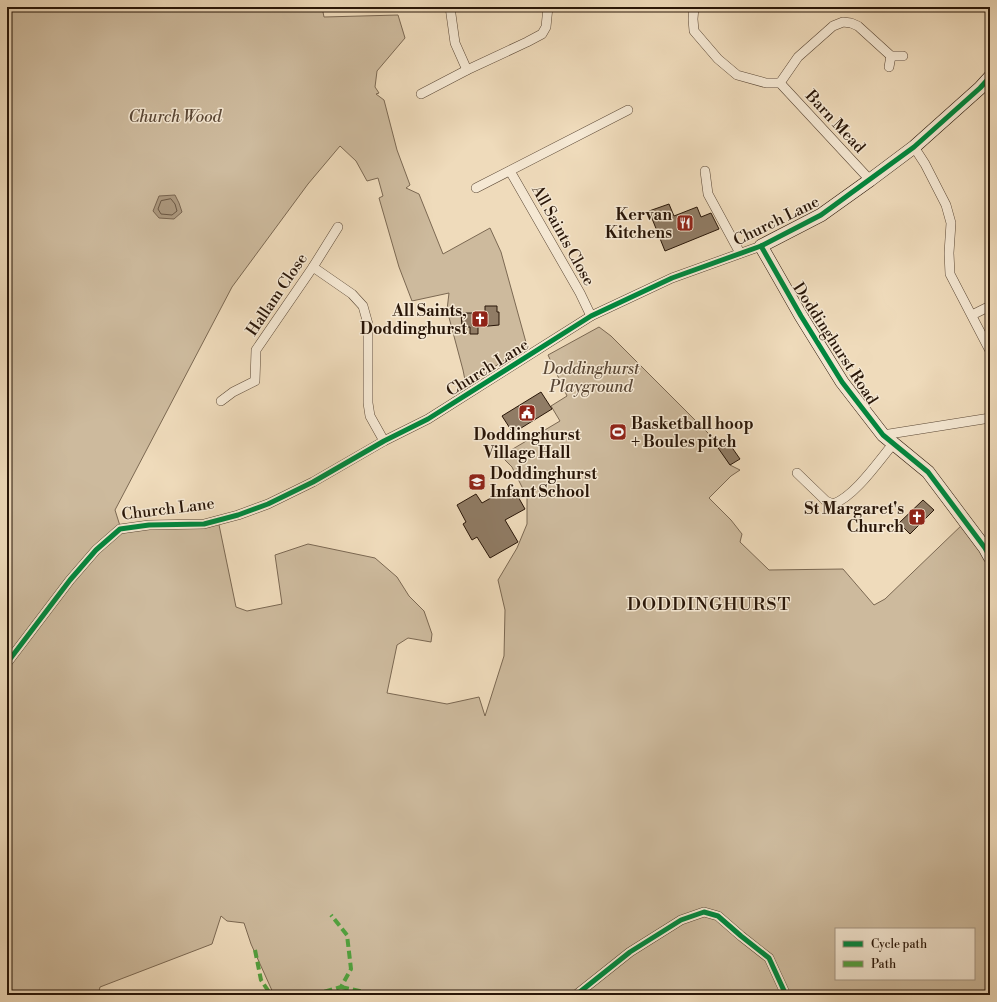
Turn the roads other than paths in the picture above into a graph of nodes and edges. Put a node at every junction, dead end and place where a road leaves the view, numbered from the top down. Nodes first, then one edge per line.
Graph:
1 (450, 7) edge
2 (548, 7) edge
3 (694, 7) edge
4 (891, 56) junction
5 (903, 56) dead end
6 (889, 67) dead end
7 (467, 70) junction
8 (990, 77) edge
9 (780, 83) junction
10 (421, 94) dead end
11 (628, 110) dead end
12 (914, 147) junction
13 (510, 171) junction
14 (705, 171) dead end
15 (870, 180) junction
16 (476, 188) dead end
17 (338, 227) dead end
18 (760, 246) junction
19 (740, 253) junction
20 (312, 267) junction
21 (990, 306) edge
22 (972, 315) junction
23 (590, 316) junction
24 (989, 348) edge
25 (221, 401) dead end
26 (990, 418) edge
27 (883, 435) junction
28 (384, 441) junction
29 (893, 444) junction
30 (797, 473) dead end
31 (990, 557) edge
32 (7, 663) edge
33 (576, 995) edge
34 (786, 995) edge

1 - 7 street
2 - 7 street
3 - 9 street
4 - 5 street
4 - 6 street
4 - 9 street
7 - 10 street
8 - 12 street, Church Lane
9 - 15 street, Barn Mead
11 - 13 street
12 - 15 street, Church Lane
12 - 22 street
13 - 16 street
13 - 23 street, All Saints Close
14 - 19 street
15 - 18 street, Church Lane
17 - 20 street, Hallam Close
18 - 19 street, Church Lane
18 - 27 street, Doddinghurst Road
19 - 23 street, Church Lane
20 - 25 street, Hallam Close
20 - 28 street
21 - 22 street
22 - 24 street
23 - 28 street, Church Lane
26 - 27 street
27 - 29 street, Doddinghurst Road
28 - 32 street, Church Lane
29 - 30 street
29 - 31 street, Doddinghurst Road
33 - 34 street

